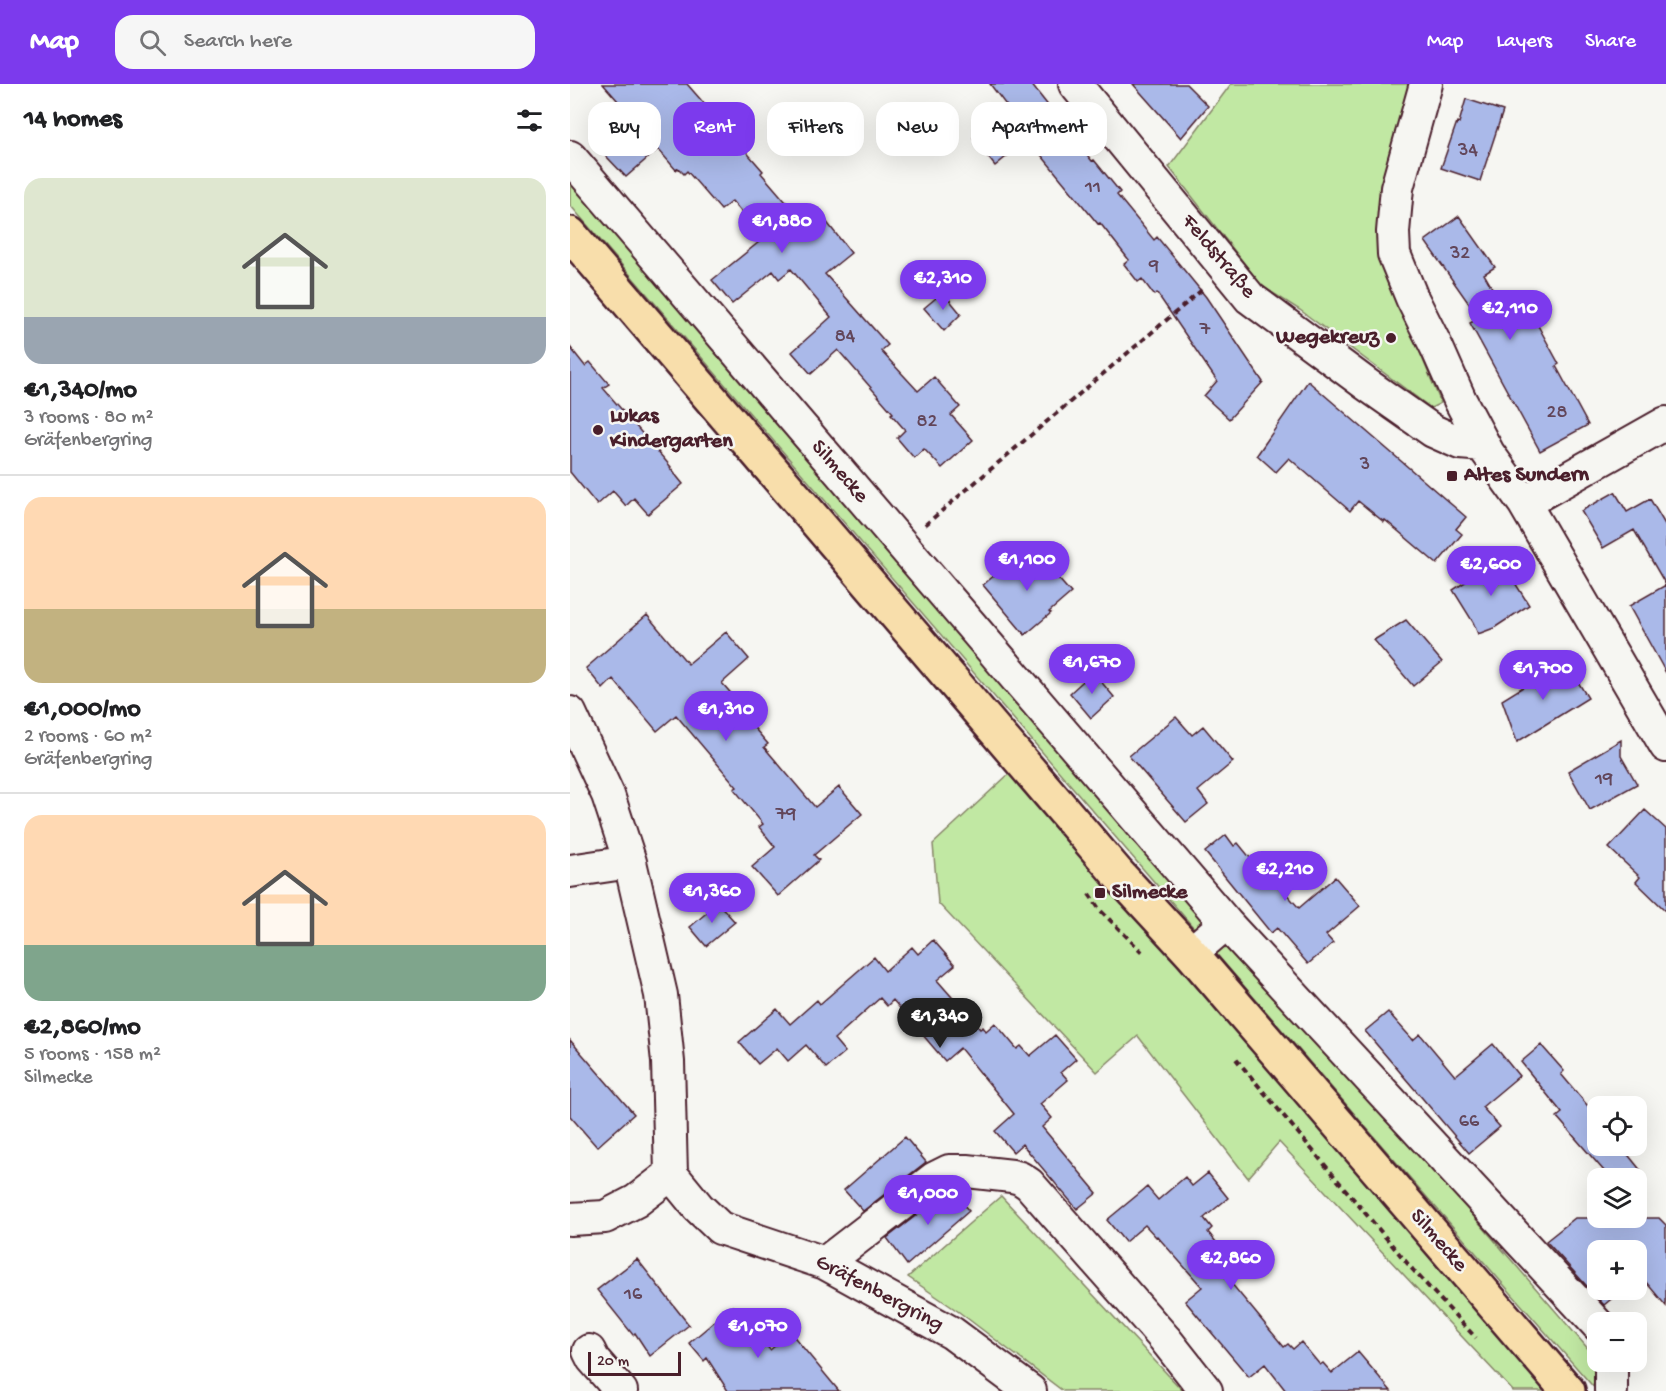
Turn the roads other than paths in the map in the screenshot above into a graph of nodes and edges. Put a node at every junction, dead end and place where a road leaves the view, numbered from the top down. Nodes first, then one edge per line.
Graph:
1 (1075, 84) edge
2 (1426, 84) edge
3 (570, 157) edge
4 (570, 234) edge
5 (1666, 423) edge
6 (1484, 445) junction
7 (1524, 503) junction
8 (570, 713) edge
9 (1666, 746) edge
10 (630, 862) junction
11 (570, 871) edge
12 (1226, 923) junction
13 (1191, 954) junction
14 (671, 1174) junction
15 (570, 1219) edge
16 (825, 1263) junction
17 (1587, 1314) edge
18 (589, 1351) dead end
19 (1611, 1372) edge
20 (621, 1391) edge
21 (1030, 1391) edge
22 (1206, 1391) edge
23 (1568, 1391) edge
24 (1611, 1391) edge

1 - 6 street, Feldstraße
2 - 6 street
3 - 12 street, Silmecke
4 - 13 main road, Silmecke
5 - 7 street
6 - 7 street
7 - 9 street
8 - 10 street
10 - 11 street
10 - 14 street
12 - 13 street
12 - 17 street, Silmecke
13 - 23 main road, Silmecke
14 - 15 street
14 - 16 street, Gräfenbergring
16 - 21 street, Gräfenbergring
16 - 22 street
18 - 20 street
19 - 24 street

